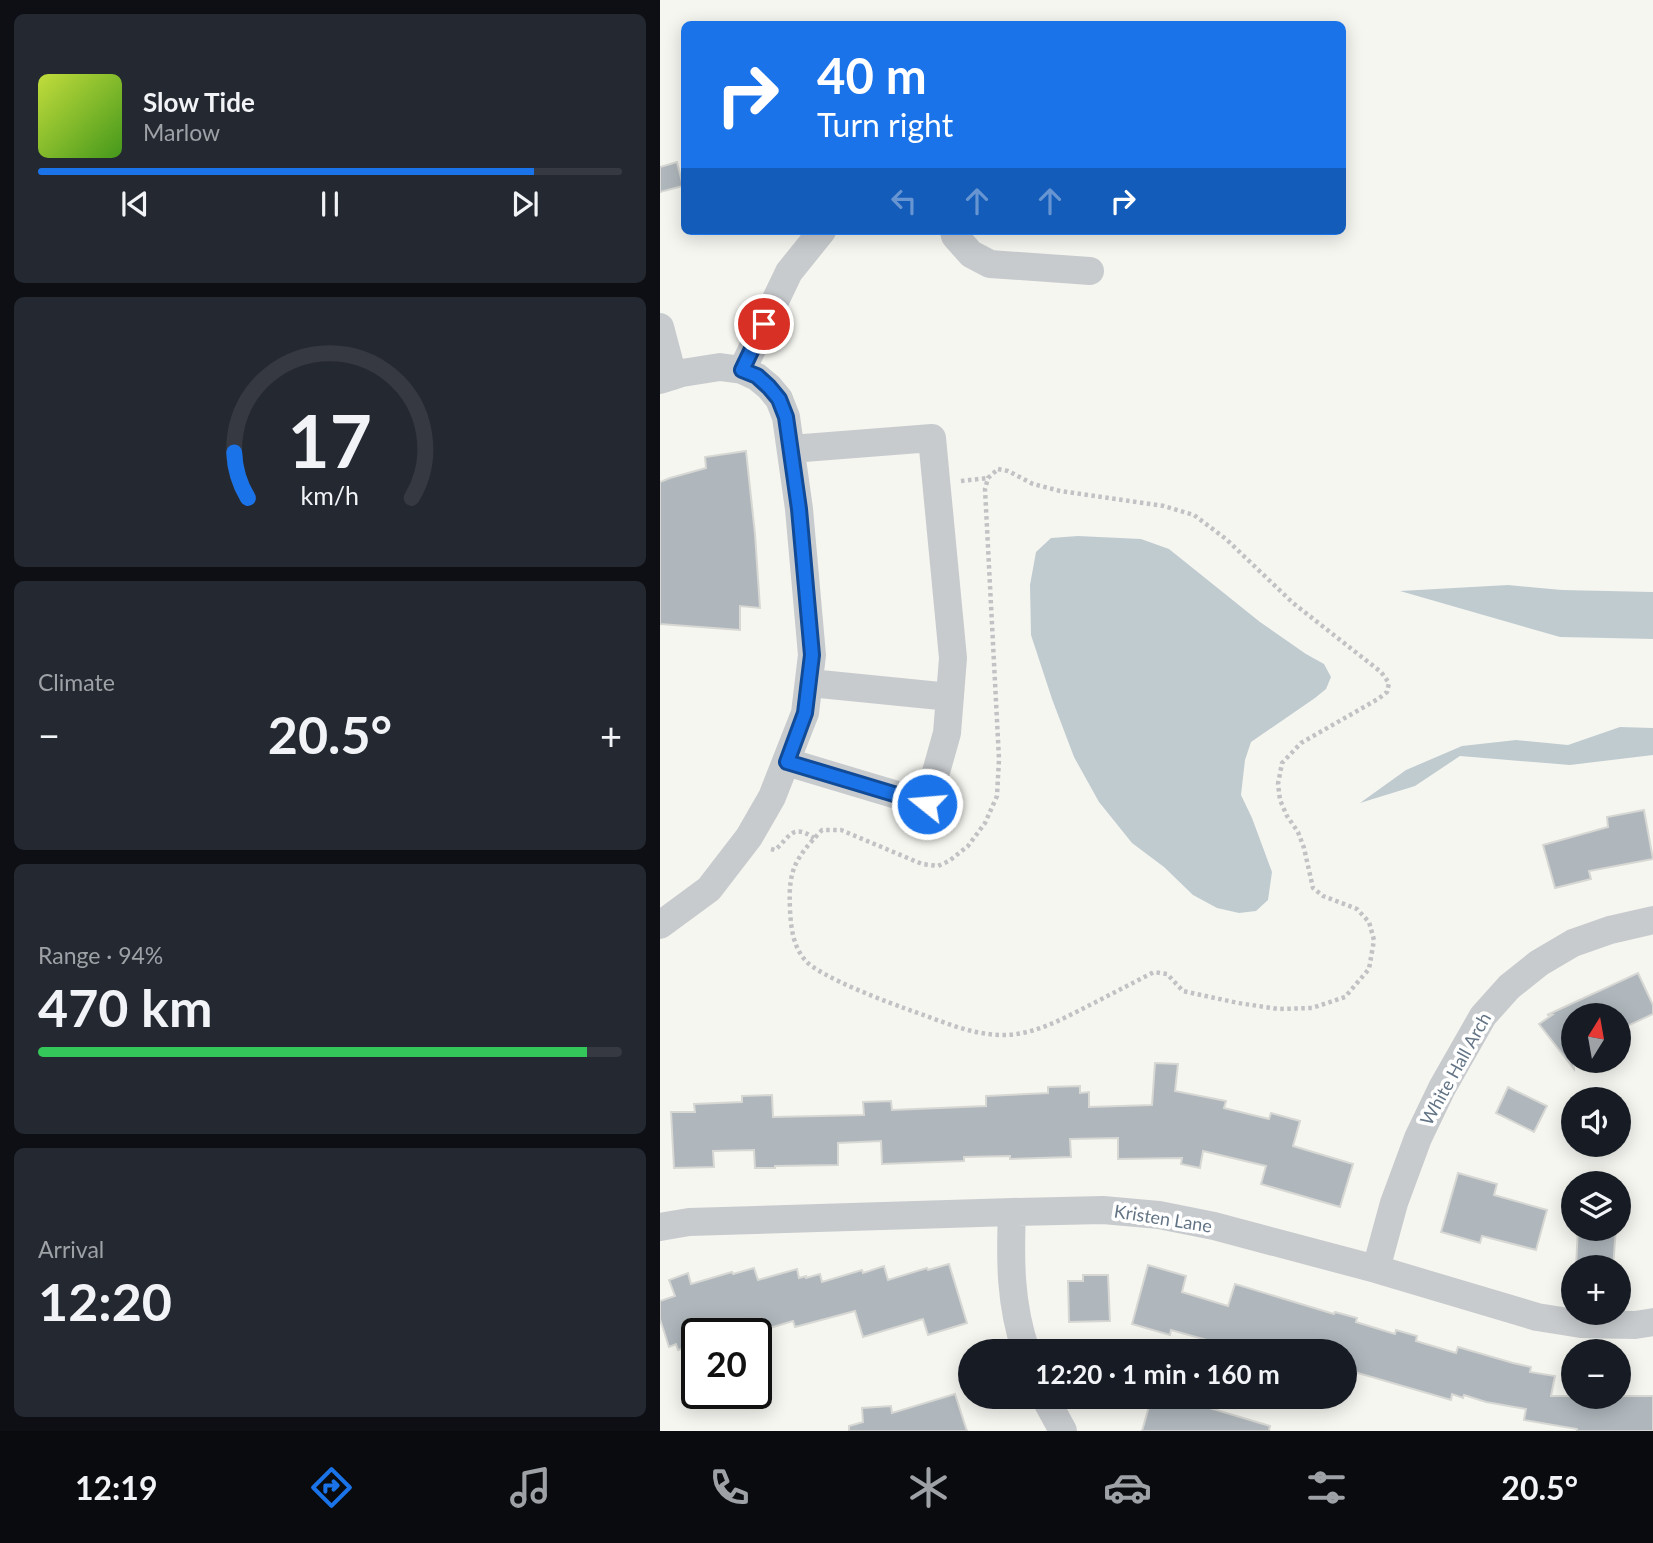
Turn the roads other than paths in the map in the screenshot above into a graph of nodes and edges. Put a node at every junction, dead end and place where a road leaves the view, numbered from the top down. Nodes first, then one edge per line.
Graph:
1 (819, 235) edge
2 (955, 235) edge
3 (1090, 271) dead end
4 (660, 327) edge
5 (742, 370) junction
6 (667, 378) edge
7 (791, 449) junction
8 (810, 683) junction
9 (950, 697) junction
10 (787, 762) junction
11 (1653, 920) edge
12 (660, 925) edge
13 (1012, 1212) junction
14 (660, 1227) edge
15 (1376, 1269) junction
16 (1653, 1322) edge
17 (1022, 1339) edge
18 (1051, 1409) edge
19 (1063, 1431) edge

1 - 5 street
2 - 3 street
4 - 6 street
5 - 6 street
5 - 7 street
7 - 8 street
7 - 9 street
8 - 9 street
8 - 10 street
9 - 10 street
10 - 12 street
11 - 15 street, White Hall Arch
13 - 14 street, Kristen Lane
13 - 15 street, Kristen Lane
13 - 17 street
15 - 16 street, Kristen Lane
18 - 19 street

